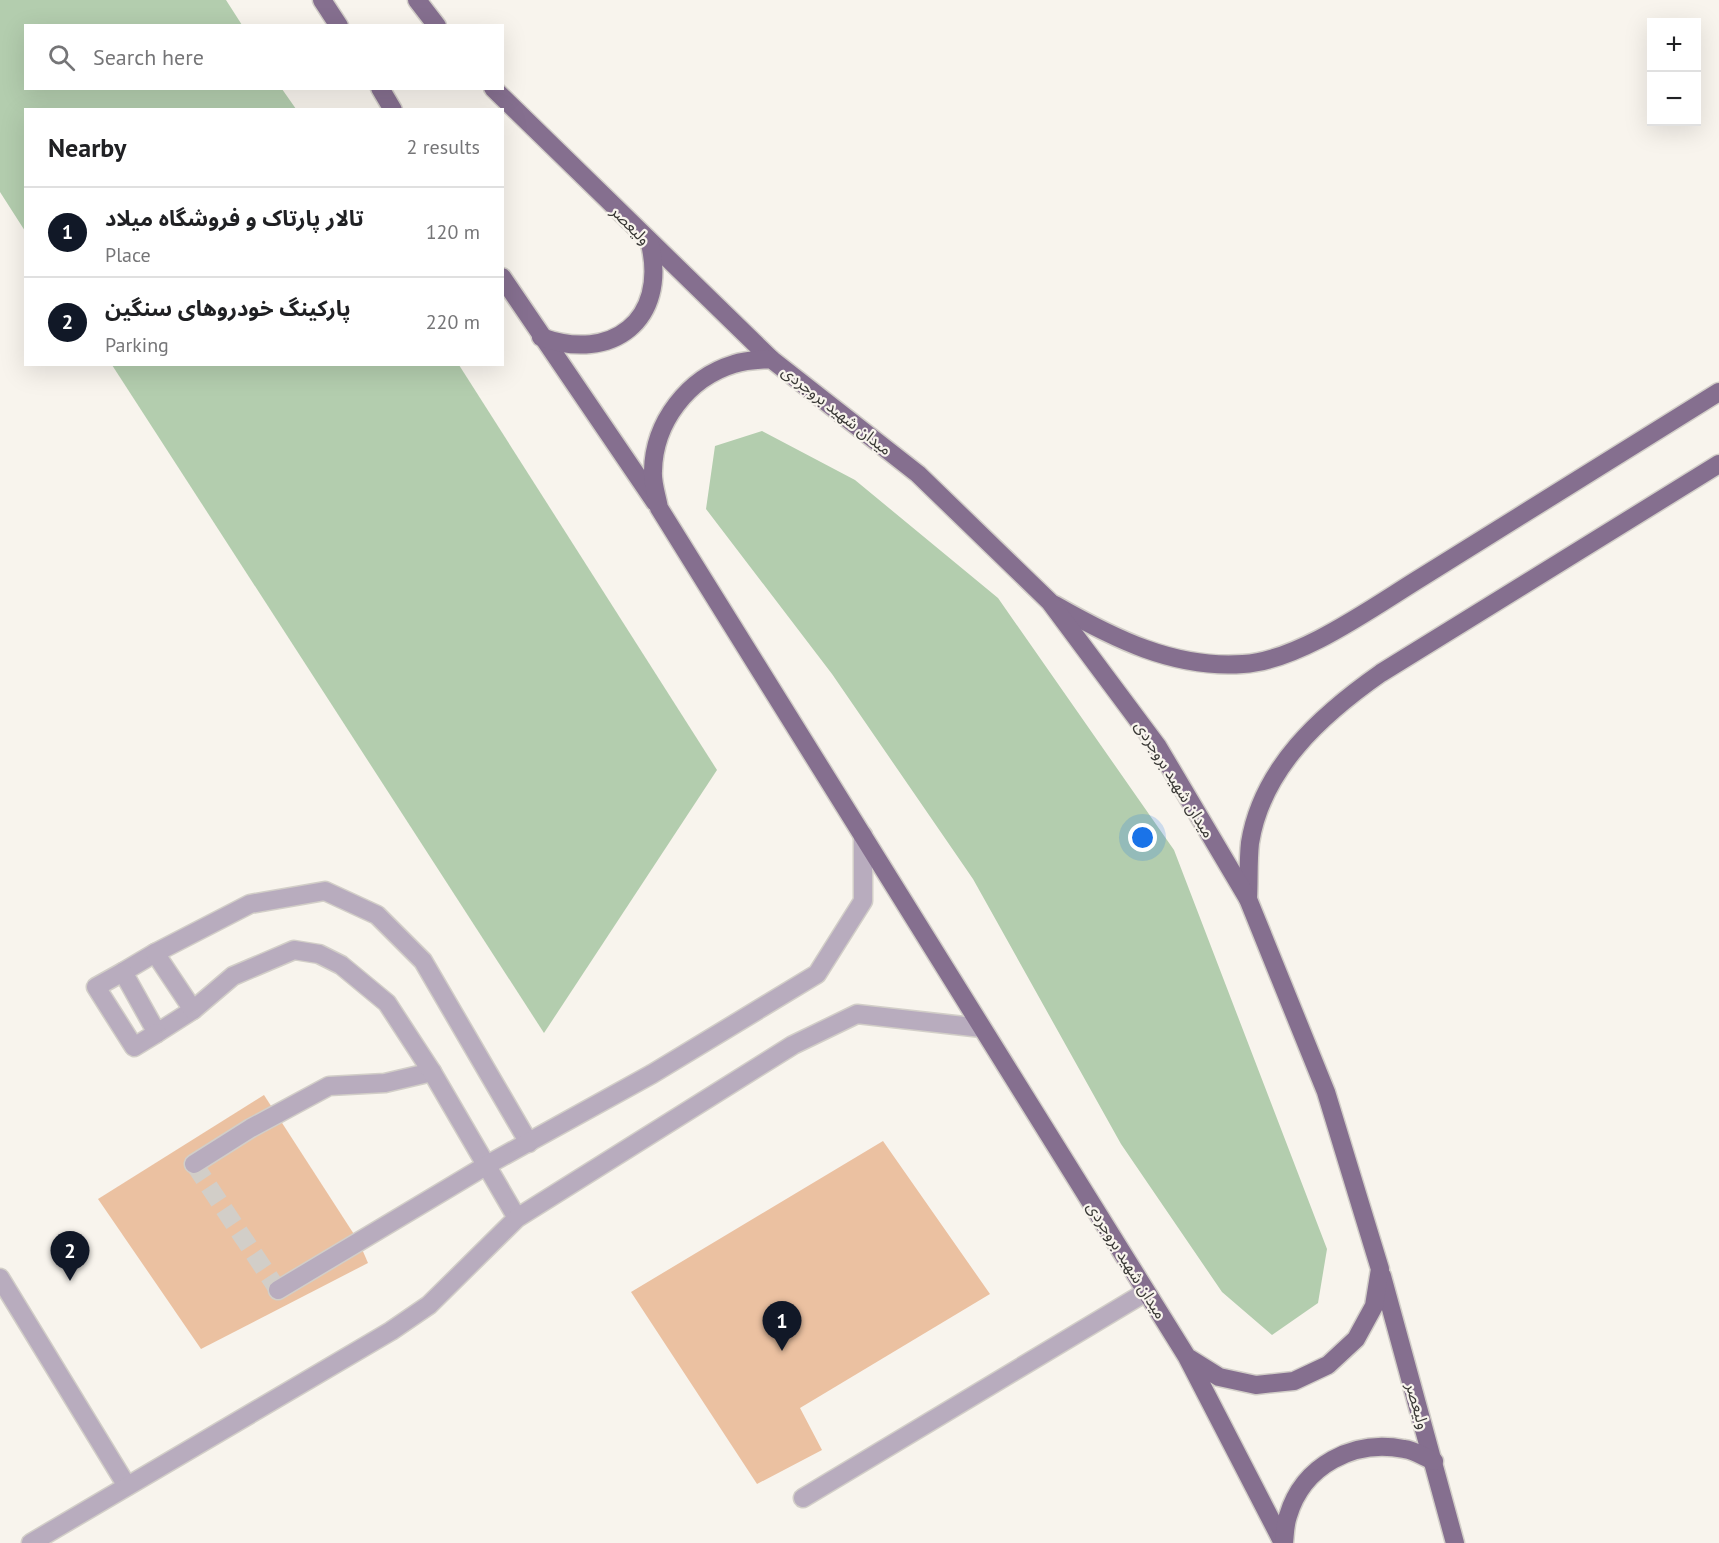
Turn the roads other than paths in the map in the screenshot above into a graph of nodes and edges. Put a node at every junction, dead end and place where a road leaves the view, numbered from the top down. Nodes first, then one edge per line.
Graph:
1 (322, 0) edge
2 (417, 0) edge
3 (338, 24) edge
4 (435, 24) edge
5 (381, 90) edge
6 (495, 90) edge
7 (392, 108) edge
8 (650, 244) junction
9 (504, 280) edge
10 (541, 337) junction
11 (771, 359) junction
12 (1719, 392) edge
13 (1719, 464) edge
14 (659, 507) junction
15 (1050, 602) junction
16 (863, 835) junction
17 (1248, 899) junction
18 (155, 953) junction
19 (123, 972) junction
20 (193, 1010) junction
21 (982, 1028) junction
22 (157, 1033) junction
23 (432, 1072) junction
24 (530, 1143) junction
25 (194, 1164) dead end
26 (487, 1165) junction
27 (517, 1218) junction
28 (1380, 1269) junction
29 (0, 1278) edge
30 (278, 1290) dead end
31 (1146, 1292) junction
32 (1187, 1357) junction
33 (1434, 1461) junction
34 (127, 1486) junction
35 (803, 1498) dead end
36 (30, 1543) edge
37 (1283, 1543) edge
38 (1455, 1543) edge

1 - 3 main road
2 - 4 main road
5 - 7 main road
6 - 8 main road, ولیعصر
8 - 10 main road
8 - 11 main road, ولیعصر
9 - 10 main road
10 - 14 main road
11 - 14 main road, میدان شهید بروجردی
11 - 15 main road, میدان شهید بروجردی
12 - 15 main road
13 - 17 main road
14 - 16 main road, میدان شهید بروجردی
15 - 17 main road, میدان شهید بروجردی
16 - 21 main road, میدان شهید بروجردی
16 - 24 lane
17 - 28 main road, میدان شهید بروجردی
18 - 19 lane
18 - 20 lane
18 - 24 lane
19 - 22 lane
19 - 22 lane
20 - 22 lane
20 - 23 lane
21 - 27 lane
21 - 31 main road, میدان شهید بروجردی
23 - 25 lane
23 - 26 lane
24 - 26 lane
26 - 27 lane
26 - 30 lane
27 - 34 lane
28 - 32 main road, میدان شهید بروجردی
28 - 33 main road, ولیعصر
29 - 34 lane
31 - 32 main road, میدان شهید بروجردی
31 - 35 lane
32 - 37 main road
33 - 37 main road
33 - 38 main road, ولیعصر
34 - 36 lane

